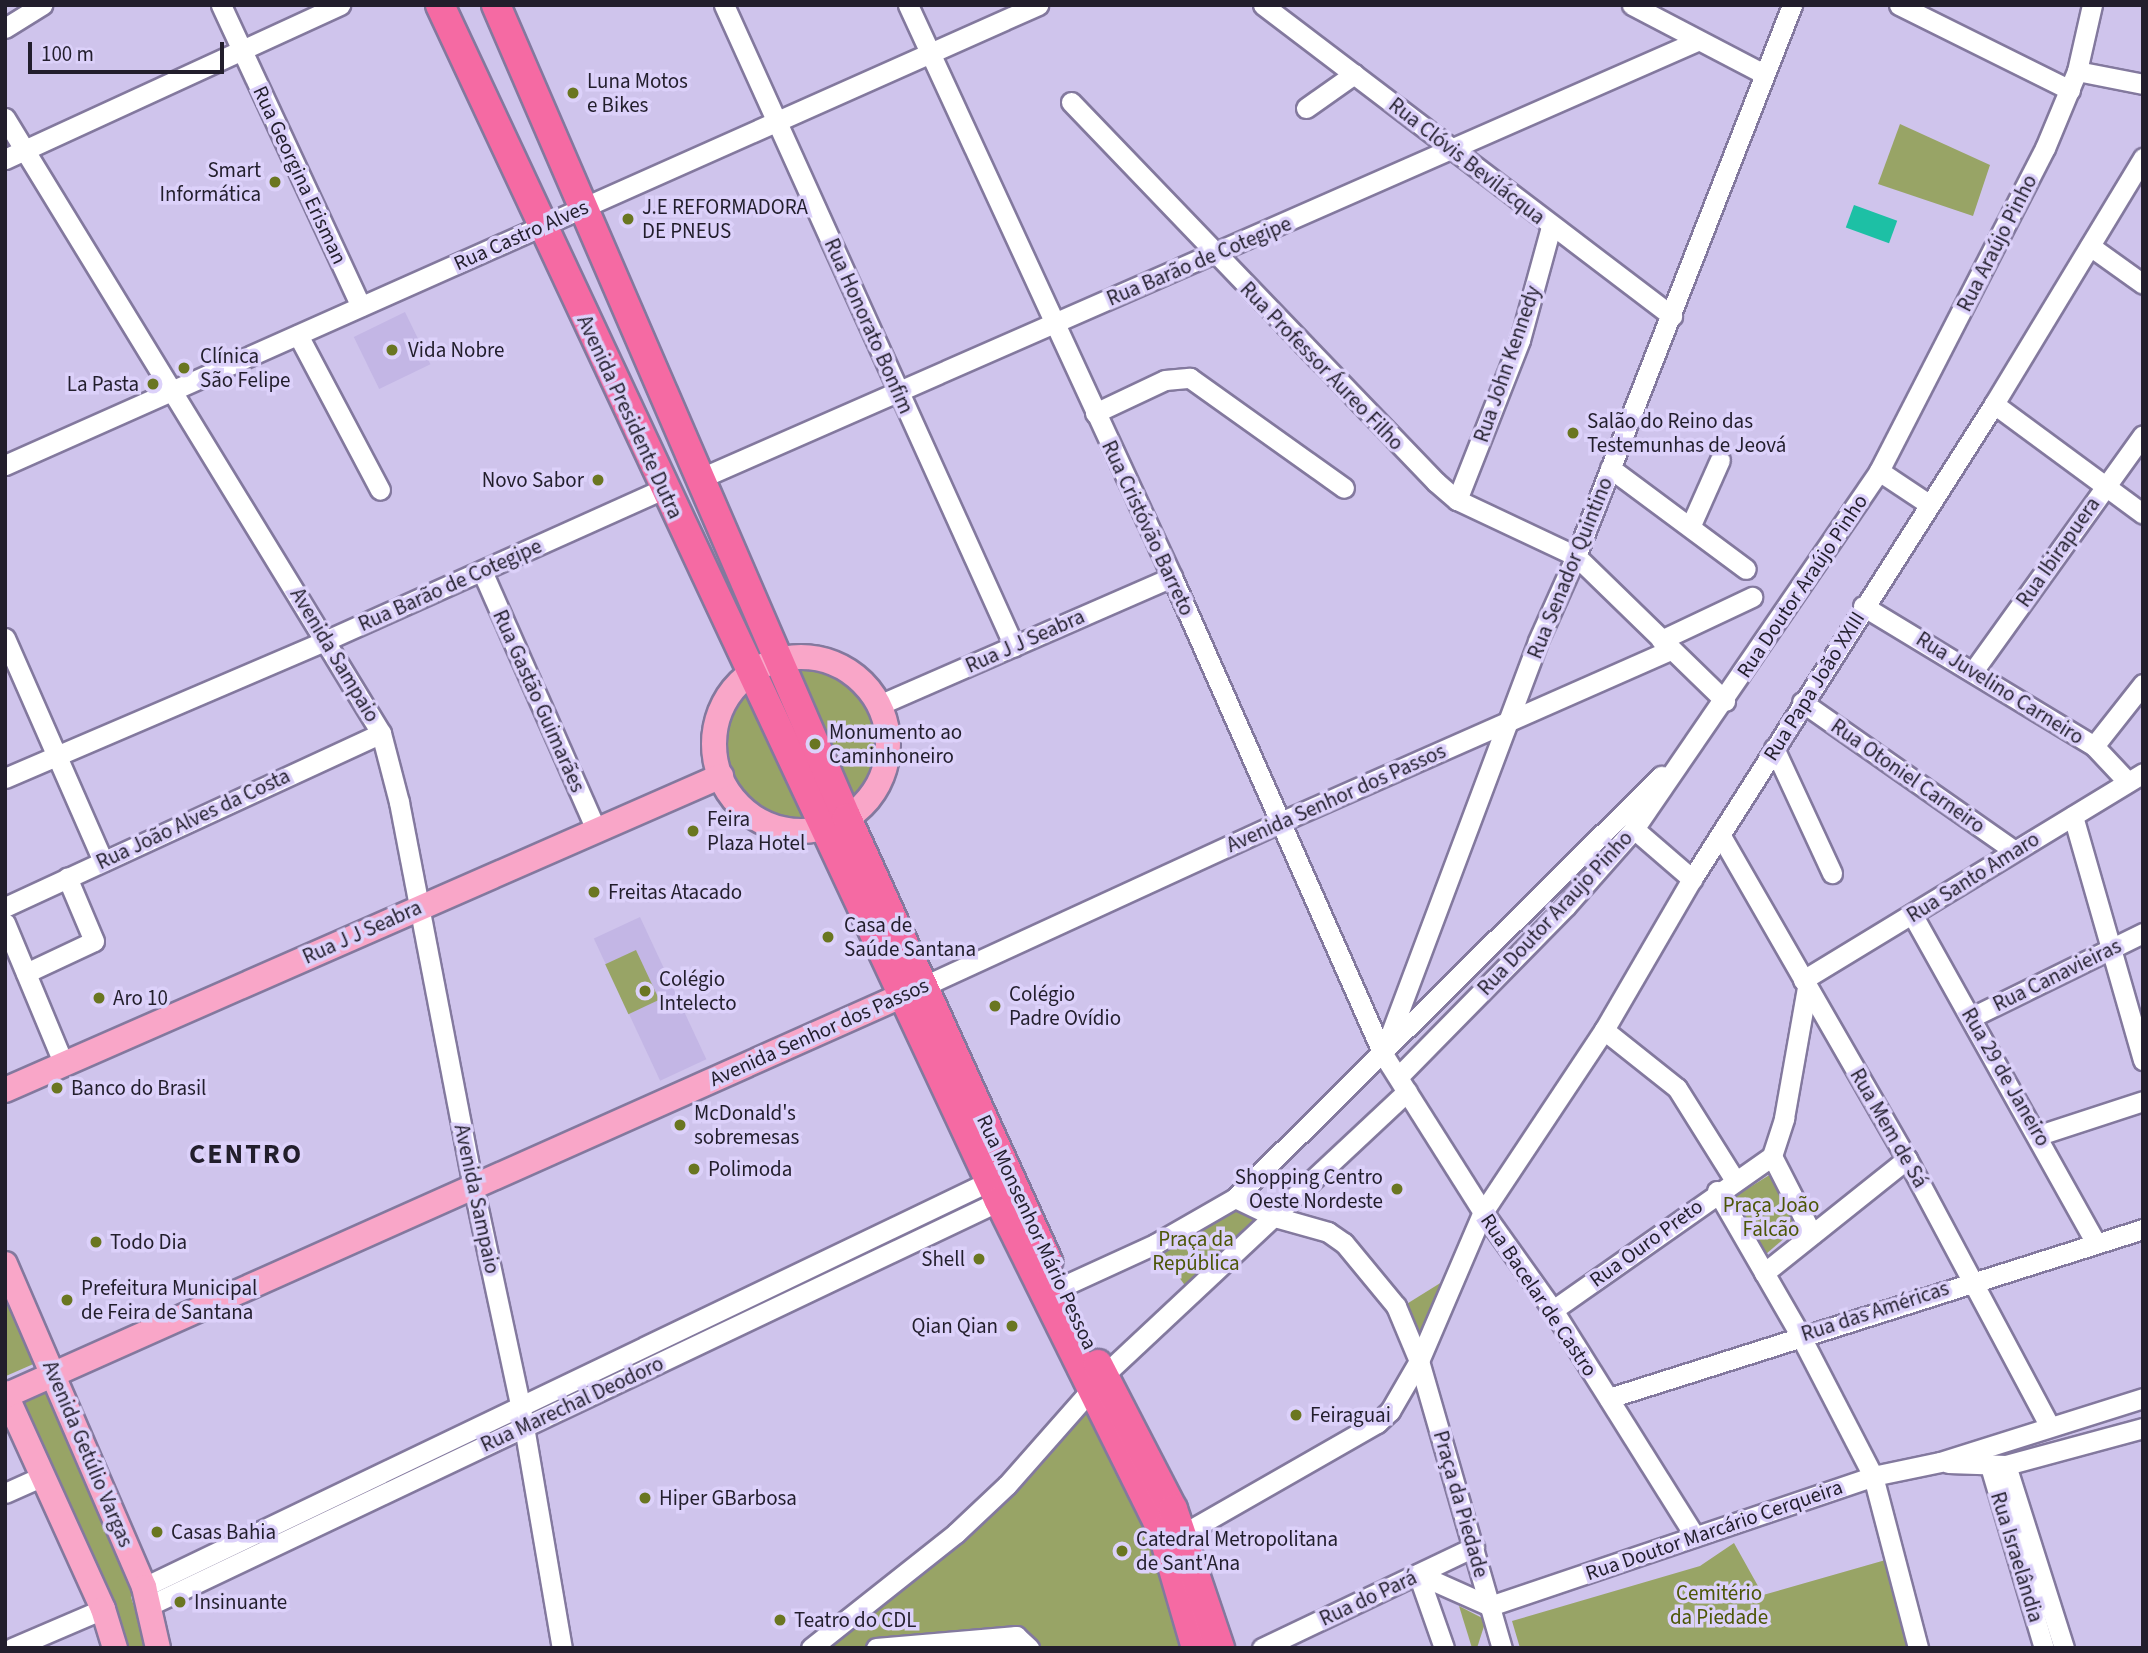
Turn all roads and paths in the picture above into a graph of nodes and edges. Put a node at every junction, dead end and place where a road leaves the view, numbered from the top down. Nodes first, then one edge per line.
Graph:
1 (42, 5) edge
2 (221, 5) edge
3 (340, 5) edge
4 (440, 5) edge
5 (496, 5) edge
6 (724, 5) edge
7 (908, 5) edge
8 (1038, 5) edge
9 (1263, 5) edge
10 (1632, 5) edge
11 (1792, 5) edge
12 (1899, 5) edge
13 (2092, 5) edge
14 (5, 28) edge
15 (1697, 41) junction
16 (242, 50) junction
17 (932, 55) junction
18 (2077, 71) junction
19 (1354, 74) junction
20 (1764, 74) junction
21 (2143, 84) edge
22 (2070, 90) junction
23 (1071, 102) dead end
24 (1306, 108) dead end
25 (5, 117) edge
26 (777, 122) junction
27 (1454, 150) junction
28 (26, 151) junction
29 (2143, 158) edge
30 (5, 159) edge
31 (583, 207) junction
32 (542, 225) junction
33 (1551, 227) junction
34 (2090, 246) junction
35 (1212, 254) junction
36 (2143, 284) edge
37 (361, 306) junction
38 (1672, 316) junction
39 (1055, 323) junction
40 (298, 335) junction
41 (172, 392) junction
42 (898, 392) junction
43 (1994, 404) junction
44 (1095, 413) junction
45 (2143, 435) edge
46 (1720, 460) dead end
47 (5, 465) edge
48 (1610, 468) junction
49 (1879, 471) junction
50 (701, 478) junction
51 (2105, 487) junction
52 (1344, 488) dead end
53 (663, 489) junction
54 (380, 491) dead end
55 (1457, 500) junction
56 (1927, 503) junction
57 (2143, 514) edge
58 (1691, 525) junction
59 (1576, 556) junction
60 (1746, 569) dead end
61 (482, 571) junction
62 (1172, 577) junction
63 (1752, 597) dead end
64 (1863, 606) junction
65 (327, 640) junction
66 (1666, 645) junction
67 (1014, 646) junction
68 (7, 648) edge
69 (781, 659) junction
70 (1974, 670) junction
71 (751, 673) junction
72 (2143, 684) edge
73 (1725, 701) junction
74 (1802, 702) junction
75 (878, 705) junction
76 (1509, 723) junction
77 (381, 733) junction
78 (1699, 737) junction
79 (2094, 746) junction
80 (1774, 748) junction
81 (58, 754) junction
82 (721, 776) junction
83 (2135, 777) edge
84 (5, 778) edge
85 (2073, 816) junction
86 (835, 823) junction
87 (1278, 823) junction
88 (1634, 829) junction
89 (596, 830) junction
90 (1721, 836) junction
91 (2013, 850) junction
92 (103, 861) junction
93 (1832, 873) dead end
94 (67, 877) junction
95 (1692, 879) junction
96 (5, 907) edge
97 (418, 907) junction
98 (1912, 914) junction
99 (5, 923) edge
100 (2143, 933) edge
101 (2113, 946) junction
102 (26, 974) junction
103 (1805, 984) junction
104 (913, 991) junction
105 (1972, 1017) junction
106 (1604, 1030) junction
107 (1383, 1054) junction
108 (2143, 1060) edge
109 (64, 1065) junction
110 (1403, 1084) junction
111 (5, 1090) edge
112 (2143, 1101) edge
113 (960, 1114) junction
114 (2039, 1135) junction
115 (1772, 1156) junction
116 (1907, 1159) junction
117 (1734, 1179) junction
118 (473, 1185) junction
119 (994, 1191) junction
120 (1717, 1191) junction
121 (1235, 1198) junction
122 (1483, 1212) junction
123 (1275, 1217) junction
124 (2143, 1229) edge
125 (1812, 1234) junction
126 (2096, 1243) junction
127 (5, 1264) edge
128 (1764, 1272) junction
129 (1974, 1280) junction
130 (1059, 1288) junction
131 (1553, 1310) junction
132 (1800, 1335) junction
133 (1419, 1361) junction
134 (54, 1374) junction
135 (1097, 1383) junction
136 (6, 1395) edge
137 (1609, 1398) junction
138 (2143, 1398) edge
139 (522, 1418) junction
140 (2049, 1425) junction
141 (2142, 1432) edge
142 (1940, 1462) junction
143 (1998, 1466) junction
144 (43, 1476) junction
145 (1873, 1476) junction
146 (5, 1493) edge
147 (1183, 1534) junction
148 (1695, 1536) junction
149 (1474, 1547) junction
150 (1418, 1574) junction
151 (145, 1597) junction
152 (1490, 1606) junction
153 (103, 1609) junction
154 (5, 1642) edge
155 (1502, 1647) edge
156 (10, 1648) edge
157 (115, 1648) edge
158 (158, 1648) edge
159 (562, 1648) edge
160 (811, 1648) edge
161 (876, 1648) edge
162 (1029, 1648) edge
163 (1196, 1648) edge
164 (1220, 1648) edge
165 (1262, 1648) edge
166 (1444, 1648) edge
167 (1917, 1648) edge
168 (2044, 1648) edge
169 (2064, 1648) edge

1 - 14 street
2 - 16 street, Rua Georgina Erisman
3 - 16 street
4 - 32 highway, Avenida Presidente Dutra
5 - 31 highway, Avenida Presidente Dutra
6 - 26 street, Rua Honorato Bonfim
7 - 17 street, Rua Cristóvão Barreto
8 - 17 street, Rua Castro Alves
9 - 19 street, Rua Clóvis Bevilácqua
10 - 15 street
11 - 20 street, Rua Senador Quintino
12 - 22 street
13 - 18 street, Rua Araújo Pinho
15 - 20 street
15 - 27 street, Rua Barão de Cotegipe
16 - 28 street
16 - 37 street, Rua Georgina Erisman
17 - 26 street, Rua Castro Alves
17 - 39 street, Rua Cristóvão Barreto
18 - 21 street
18 - 22 street, Rua Araújo Pinho
19 - 24 street
19 - 27 street, Rua Clóvis Bevilácqua
20 - 38 street, Rua Senador Quintino
22 - 49 street, Rua Araújo Pinho
23 - 35 street, Rua Professor Áureo Filho
25 - 28 street, Avenida Sampaio
26 - 31 street, Rua Castro Alves
26 - 42 street, Rua Honorato Bonfim
27 - 33 street, Rua Clóvis Bevilácqua
27 - 35 street, Rua Barão de Cotegipe
28 - 30 street
28 - 41 street, Avenida Sampaio
29 - 34 street, Rua Papa João XXIII
31 - 32 street, Rua Castro Alves
31 - 50 highway, Avenida Presidente Dutra
32 - 37 street, Rua Castro Alves
32 - 53 highway, Avenida Presidente Dutra
33 - 38 street, Rua Clóvis Bevilácqua
33 - 55 street, Rua John Kennedy
34 - 36 street
34 - 43 street, Rua Papa João XXIII
35 - 39 street, Rua Barão de Cotegipe
35 - 55 street, Rua Professor Áureo Filho
37 - 40 street, Rua Castro Alves
38 - 48 street, Rua Senador Quintino
39 - 42 street, Rua Barão de Cotegipe
39 - 44 street, Rua Cristóvão Barreto
40 - 41 street, Rua Castro Alves
40 - 54 street
41 - 47 street, Rua Castro Alves
41 - 65 street, Avenida Sampaio
42 - 50 street, Rua Barão de Cotegipe
42 - 67 street, Rua Honorato Bonfim
43 - 51 street
43 - 56 street, Rua Papa João XXIII
44 - 52 street
44 - 62 street, Rua Cristóvão Barreto
45 - 51 street, Rua Ibirapuera
46 - 58 street
48 - 58 street
48 - 59 street, Rua Senador Quintino
49 - 56 street
49 - 73 street, Rua Doutor Araújo Pinho
50 - 69 highway, Avenida Presidente Dutra
51 - 57 street
51 - 70 street, Rua Ibirapuera
53 - 61 street, Rua Barão de Cotegipe
53 - 71 highway, Avenida Presidente Dutra
55 - 59 street, Rua Professor Áureo Filho
56 - 64 street, Rua Papa João XXIII
58 - 60 street
59 - 66 street, Rua Professor Áureo Filho
59 - 76 street, Rua Senador Quintino
61 - 65 street, Rua Barão de Cotegipe
61 - 89 street, Rua Gastão Guimarães
62 - 67 street, Rua J J Seabra
62 - 87 street, Rua Cristóvão Barreto
63 - 66 street, Avenida Senhor dos Passos
64 - 70 street, Rua Juvelino Carneiro
64 - 74 street, Rua Papa João XXIII
65 - 77 street, Avenida Sampaio
65 - 81 street, Rua Barão de Cotegipe
66 - 73 street, Rua Professor Áureo Filho
66 - 76 street, Avenida Senhor dos Passos
67 - 75 street, Rua J J Seabra
68 - 81 street
69 - 71 main road
69 - 75 main road
69 - 86 highway, Avenida Presidente Dutra
70 - 79 street, Rua Juvelino Carneiro
71 - 82 main road
71 - 86 highway, Avenida Presidente Dutra
72 - 79 street
73 - 78 street, Rua Doutor Araujo Pinho
74 - 80 street, Rua Papa João XXIII
74 - 91 street, Rua Otoniel Carneiro
75 - 86 main road
76 - 87 street, Avenida Senhor dos Passos
76 - 107 street, Rua Senador Quintino
77 - 92 street, Rua João Alves da Costa
77 - 97 street, Avenida Sampaio
78 - 88 street, Rua Doutor Araujo Pinho
78 - 107 street, Rua Doutor Araujo Pinho
79 - 83 street, Rua Juvelino Carneiro
80 - 90 street, Rua Papa João XXIII
80 - 93 street
81 - 84 street, Rua Barão de Cotegipe
81 - 92 street
82 - 86 main road
82 - 89 main road, Rua J J Seabra
83 - 85 street, Rua Santo Amaro
85 - 91 street, Rua Santo Amaro
85 - 101 street
86 - 104 highway, Rua Monsenhor Mário Pessoa
87 - 104 street, Avenida Senhor dos Passos
87 - 107 street, Rua Cristóvão Barreto
88 - 95 street
88 - 110 street, Rua Doutor Araujo Pinho
89 - 97 main road, Rua J J Seabra
90 - 95 street, Rua Papa João XXIII
90 - 103 street, Rua Mem de Sá
91 - 98 street, Rua Santo Amaro
92 - 94 street, Rua João Alves da Costa
94 - 96 street, Rua João Alves da Costa
94 - 102 street
95 - 106 street, Rua Papa João XXIII
97 - 109 main road, Rua J J Seabra
97 - 118 street, Avenida Sampaio
98 - 103 street, Rua Santo Amaro
98 - 105 street, Rua 29 de Janeiro
99 - 102 street
100 - 101 street, Rua Canavieiras
101 - 105 street, Rua Canavieiras
101 - 108 street
102 - 109 street
103 - 115 street
103 - 116 street, Rua Mem de Sá
104 - 113 highway, Rua Monsenhor Mário Pessoa
104 - 118 main road, Avenida Senhor dos Passos
104 - 130 highway, Rua Monsenhor Mário Pessoa
105 - 114 street, Rua 29 de Janeiro
106 - 117 street
106 - 122 street, Rua Papa João XXIII
107 - 110 street, Rua Bacelar de Castro
107 - 121 street
109 - 111 main road, Rua J J Seabra
110 - 122 street, Rua Bacelar de Castro
110 - 123 street
112 - 114 street
113 - 119 highway, Rua Monsenhor Mário Pessoa
113 - 130 highway
114 - 126 street, Rua 29 de Janeiro
115 - 117 street, Rua Ouro Preto
115 - 125 street
116 - 125 street
116 - 129 street, Rua Mem de Sá
117 - 120 street, Rua Ouro Preto
118 - 134 main road, Avenida Senhor dos Passos
118 - 139 street, Avenida Sampaio
119 - 135 highway, Rua Monsenhor Mário Pessoa
119 - 139 street, Rua Marechal Deodoro
120 - 128 street
120 - 131 street, Rua Ouro Preto
121 - 123 street, Praça da Piedade
121 - 130 street
122 - 131 street, Rua Bacelar de Castro
122 - 133 street, Rua Papa João XXIII
123 - 133 street, Praça da Piedade
123 - 135 street
124 - 126 street, Rua das Américas
125 - 128 street
126 - 129 street, Rua das Américas
127 - 134 main road, Avenida Getúlio Vargas
128 - 132 street
129 - 132 street, Rua das Américas
129 - 140 street, Rua Mem de Sá
130 - 135 highway, Rua Monsenhor Mário Pessoa
131 - 137 street, Rua Bacelar de Castro
132 - 137 street, Rua das Américas
132 - 145 street
133 - 147 street, Rua Papa João XXIII
133 - 149 street, Praça da Piedade
134 - 136 main road, Avenida Senhor dos Passos
134 - 151 main road, Avenida Getúlio Vargas
135 - 147 highway, Rua Monsenhor Mário Pessoa
135 - 160 street
135 - 163 highway, Rua Monsenhor Mário Pessoa
136 - 144 main road
137 - 148 street, Rua Bacelar de Castro
138 - 140 street, Rua Doutor Marcário Cerqueira
139 - 151 street, Rua Marechal Deodoro
139 - 159 street, Avenida Sampaio
140 - 142 street, Rua Doutor Marcário Cerqueira
141 - 143 street, Rua Doutor Marcário Cerqueira
142 - 143 street, Rua Doutor Marcário Cerqueira
142 - 145 street, Rua Doutor Marcário Cerqueira
143 - 168 street, Rua Israelândia
143 - 169 street
144 - 146 street
144 - 153 main road
145 - 148 street, Rua Doutor Marcário Cerqueira
145 - 167 street
147 - 164 highway, Rua Monsenhor Mário Pessoa
148 - 152 street, Rua Doutor Marcário Cerqueira
149 - 150 street, Rua do Pará
149 - 152 street, Praça da Piedade
150 - 152 street
150 - 165 street, Rua do Pará
150 - 166 street
151 - 158 main road, Avenida Getúlio Vargas
152 - 155 street, Praça da Piedade
153 - 156 street
153 - 157 main road
154 - 156 street
161 - 162 street

